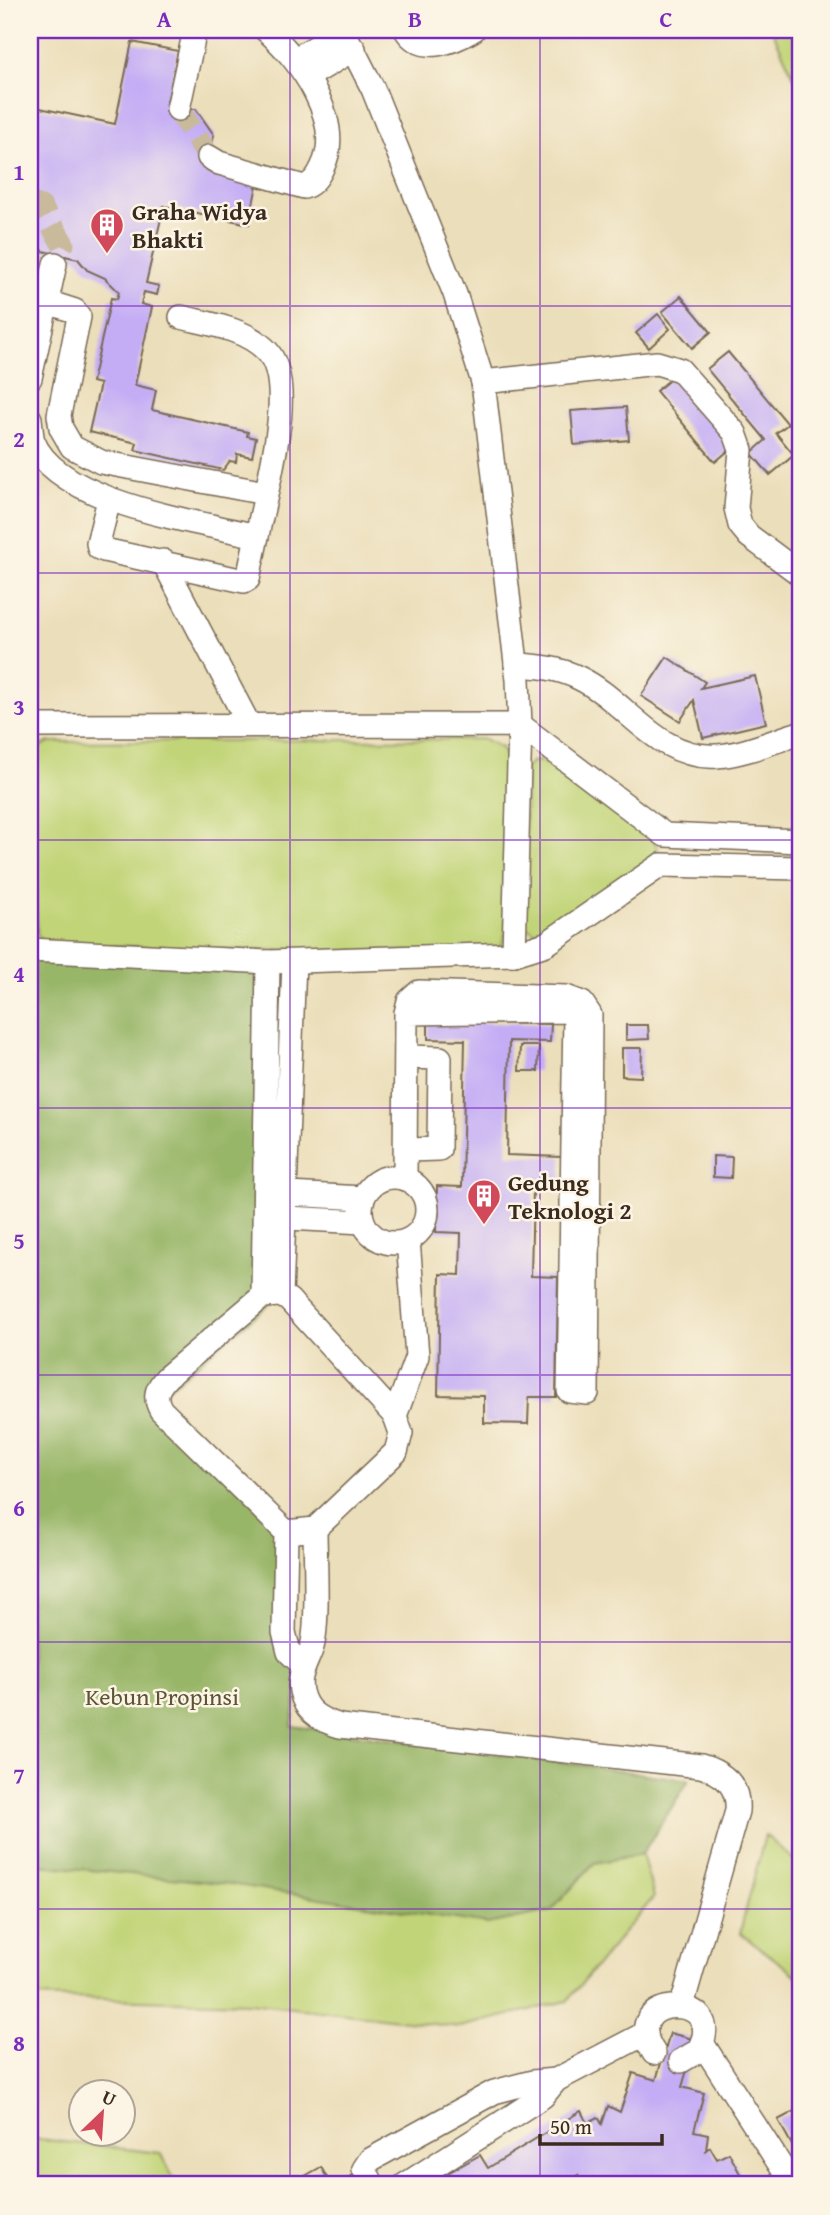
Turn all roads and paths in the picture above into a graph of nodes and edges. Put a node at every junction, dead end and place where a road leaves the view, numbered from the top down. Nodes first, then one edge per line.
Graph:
1 (195, 30) edge
2 (266, 30) edge
3 (406, 30) edge
4 (474, 30) edge
5 (347, 36) edge
6 (301, 68) junction
7 (178, 109) dead end
8 (209, 157) tunnel mouth
9 (55, 264) tunnel mouth
10 (47, 302) junction
11 (181, 317) dead end
12 (30, 378) edge
13 (482, 383) junction
14 (30, 389) edge
15 (61, 397) junction
16 (31, 434) edge
17 (265, 493) junction
18 (109, 500) junction
19 (257, 536) junction
20 (163, 561) junction
21 (800, 574) edge
22 (516, 665) junction
23 (520, 724) junction
24 (249, 725) junction
25 (30, 726) edge
26 (800, 733) edge
27 (665, 835) junction
28 (800, 836) edge
29 (661, 864) junction
30 (799, 868) edge
31 (30, 950) edge
32 (514, 954) junction
33 (268, 962) junction
34 (294, 962) junction
35 (407, 1057) junction
36 (407, 1150) junction
37 (405, 1179) junction
38 (273, 1193) junction
39 (363, 1198) junction
40 (272, 1217) junction
41 (363, 1222) junction
42 (408, 1240) junction
43 (272, 1296) junction
44 (579, 1351) dead end
45 (395, 1416) junction
46 (315, 1529) junction
47 (286, 1532) junction
48 (302, 1664) junction
49 (682, 2005) junction
50 (702, 2043) junction
51 (681, 2061) dead end
52 (556, 2080) junction
53 (373, 2185) edge
54 (405, 2185) edge
55 (793, 2185) edge

1 - 7 street
2 - 6 street
3 - 4 street
5 - 6 street
5 - 13 street
6 - 8 street
9 - 10 street
10 - 12 street
10 - 15 street
11 - 17 street
13 - 21 street
13 - 22 street
14 - 15 street
15 - 17 street
16 - 18 street
17 - 19 street
18 - 19 street
18 - 20 street
19 - 20 street
20 - 24 street
22 - 23 street
22 - 26 street
23 - 24 street
23 - 27 street
23 - 32 street
24 - 25 street
27 - 28 street
27 - 29 street
28 - 30 street
29 - 30 street
29 - 32 street
31 - 33 street
32 - 34 street
33 - 34 street
33 - 38 street
34 - 38 street
35 - 36 street
35 - 36 street
35 - 44 street
36 - 37 street
37 - 39 street
37 - 42 street
38 - 39 street
38 - 40 street
39 - 41 street
40 - 41 street
40 - 43 street
41 - 42 street
42 - 45 street
43 - 45 street
43 - 47 street
45 - 46 street
46 - 47 street
46 - 48 street
47 - 48 street
48 - 49 street
49 - 50 street
49 - 52 street
50 - 51 street
50 - 55 street
52 - 53 street
52 - 54 street

